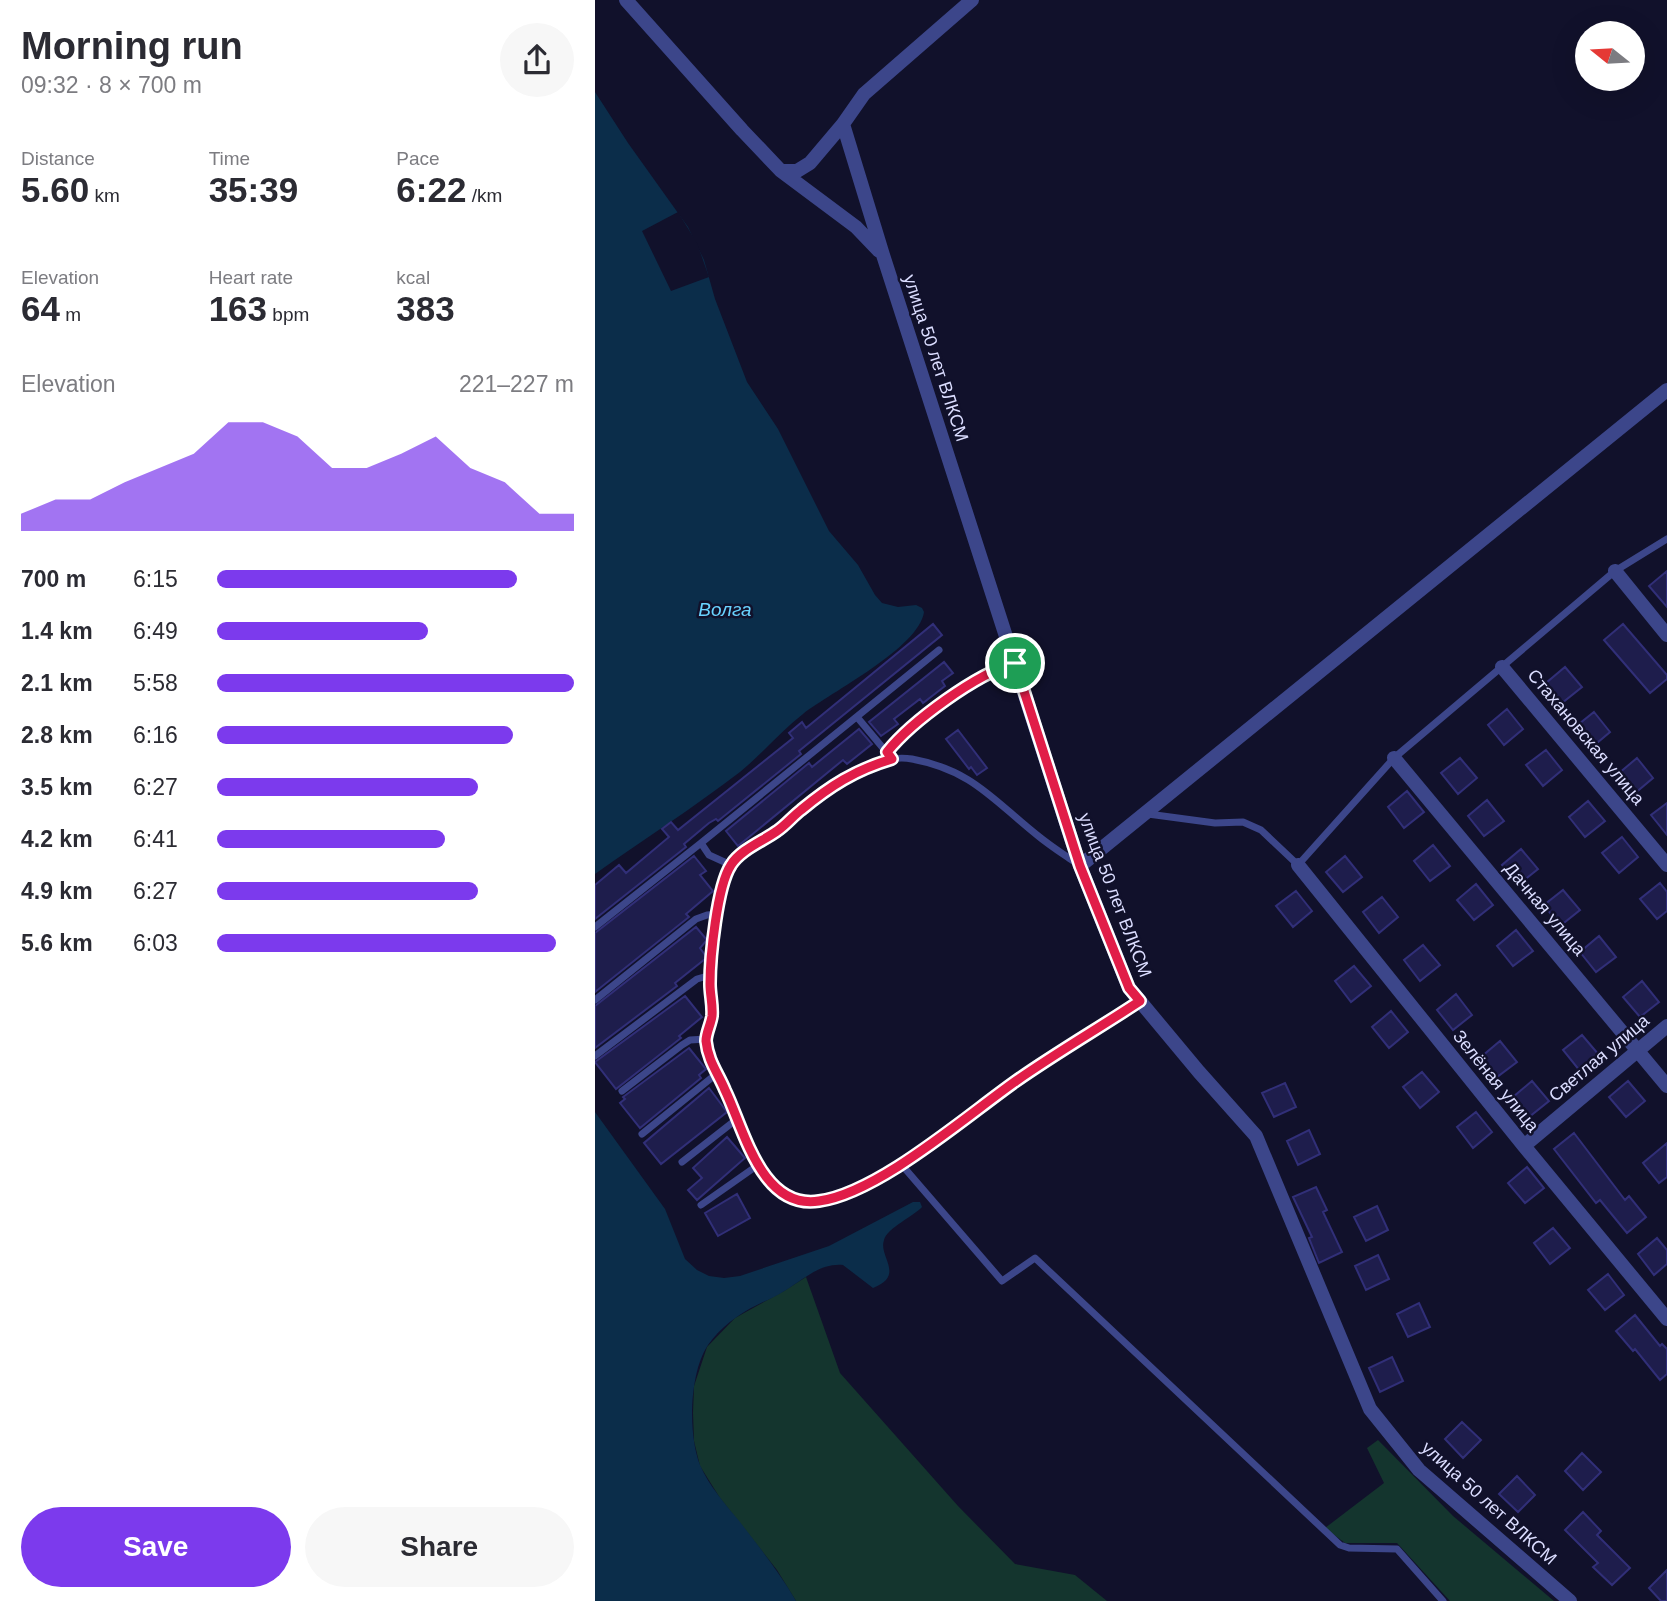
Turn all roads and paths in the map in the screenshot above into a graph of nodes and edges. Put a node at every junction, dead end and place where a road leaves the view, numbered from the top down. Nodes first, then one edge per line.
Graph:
1 (626, 0) edge
2 (972, 0) edge
3 (843, 124) junction
4 (781, 170) junction
5 (883, 255) junction
6 (1667, 390) edge
7 (1667, 539) edge
8 (1615, 571) junction
9 (1667, 635) edge
10 (939, 650) dead end
11 (1015, 663) junction
12 (1502, 667) junction
13 (857, 717) junction
14 (890, 756) junction
15 (1394, 758) junction
16 (1144, 813) junction
17 (701, 844) junction
18 (1667, 864) edge
19 (731, 865) junction
20 (1298, 865) junction
21 (1080, 866) junction
22 (718, 914) junction
23 (595, 927) edge
24 (711, 975) junction
25 (595, 1000) edge
26 (1140, 1001) junction
27 (1667, 1026) edge
28 (706, 1039) junction
29 (1638, 1050) junction
30 (595, 1056) edge
31 (715, 1075) junction
32 (1667, 1086) edge
33 (622, 1091) dead end
34 (737, 1119) junction
35 (642, 1134) dead end
36 (1524, 1146) junction
37 (682, 1162) dead end
38 (901, 1164) junction
39 (758, 1165) junction
40 (701, 1205) dead end
41 (1667, 1319) edge
42 (1443, 1601) edge
43 (1570, 1601) edge

1 - 4 street
2 - 3 street
3 - 4 street
3 - 5 street, улица 50 лет ВЛКСМ
4 - 5 street
5 - 11 street, улица 50 лет ВЛКСМ
6 - 16 street
7 - 8 lane
8 - 9 street
8 - 12 lane
10 - 13 lane
11 - 14 lane
11 - 21 street, улица 50 лет ВЛКСМ
12 - 15 lane
12 - 18 street, Стахановская улица
13 - 14 lane
13 - 17 lane
14 - 19 lane
14 - 21 lane
15 - 20 lane
15 - 29 street, Дачная улица
16 - 20 lane
16 - 21 street
17 - 19 lane
17 - 23 lane
19 - 22 lane
20 - 36 street, Зелёная улица
21 - 26 street, улица 50 лет ВЛКСМ
22 - 24 lane
22 - 25 lane
24 - 28 lane
24 - 30 lane
26 - 38 lane
26 - 43 street, улица 50 лет ВЛКСМ
27 - 29 street, Светлая улица
28 - 31 lane
28 - 33 lane
29 - 32 street, Дачная улица
29 - 36 street, Светлая улица
31 - 34 lane
31 - 35 lane
34 - 37 lane
34 - 39 lane
36 - 41 street, Зелёная улица
38 - 39 lane
38 - 42 lane
39 - 40 lane

